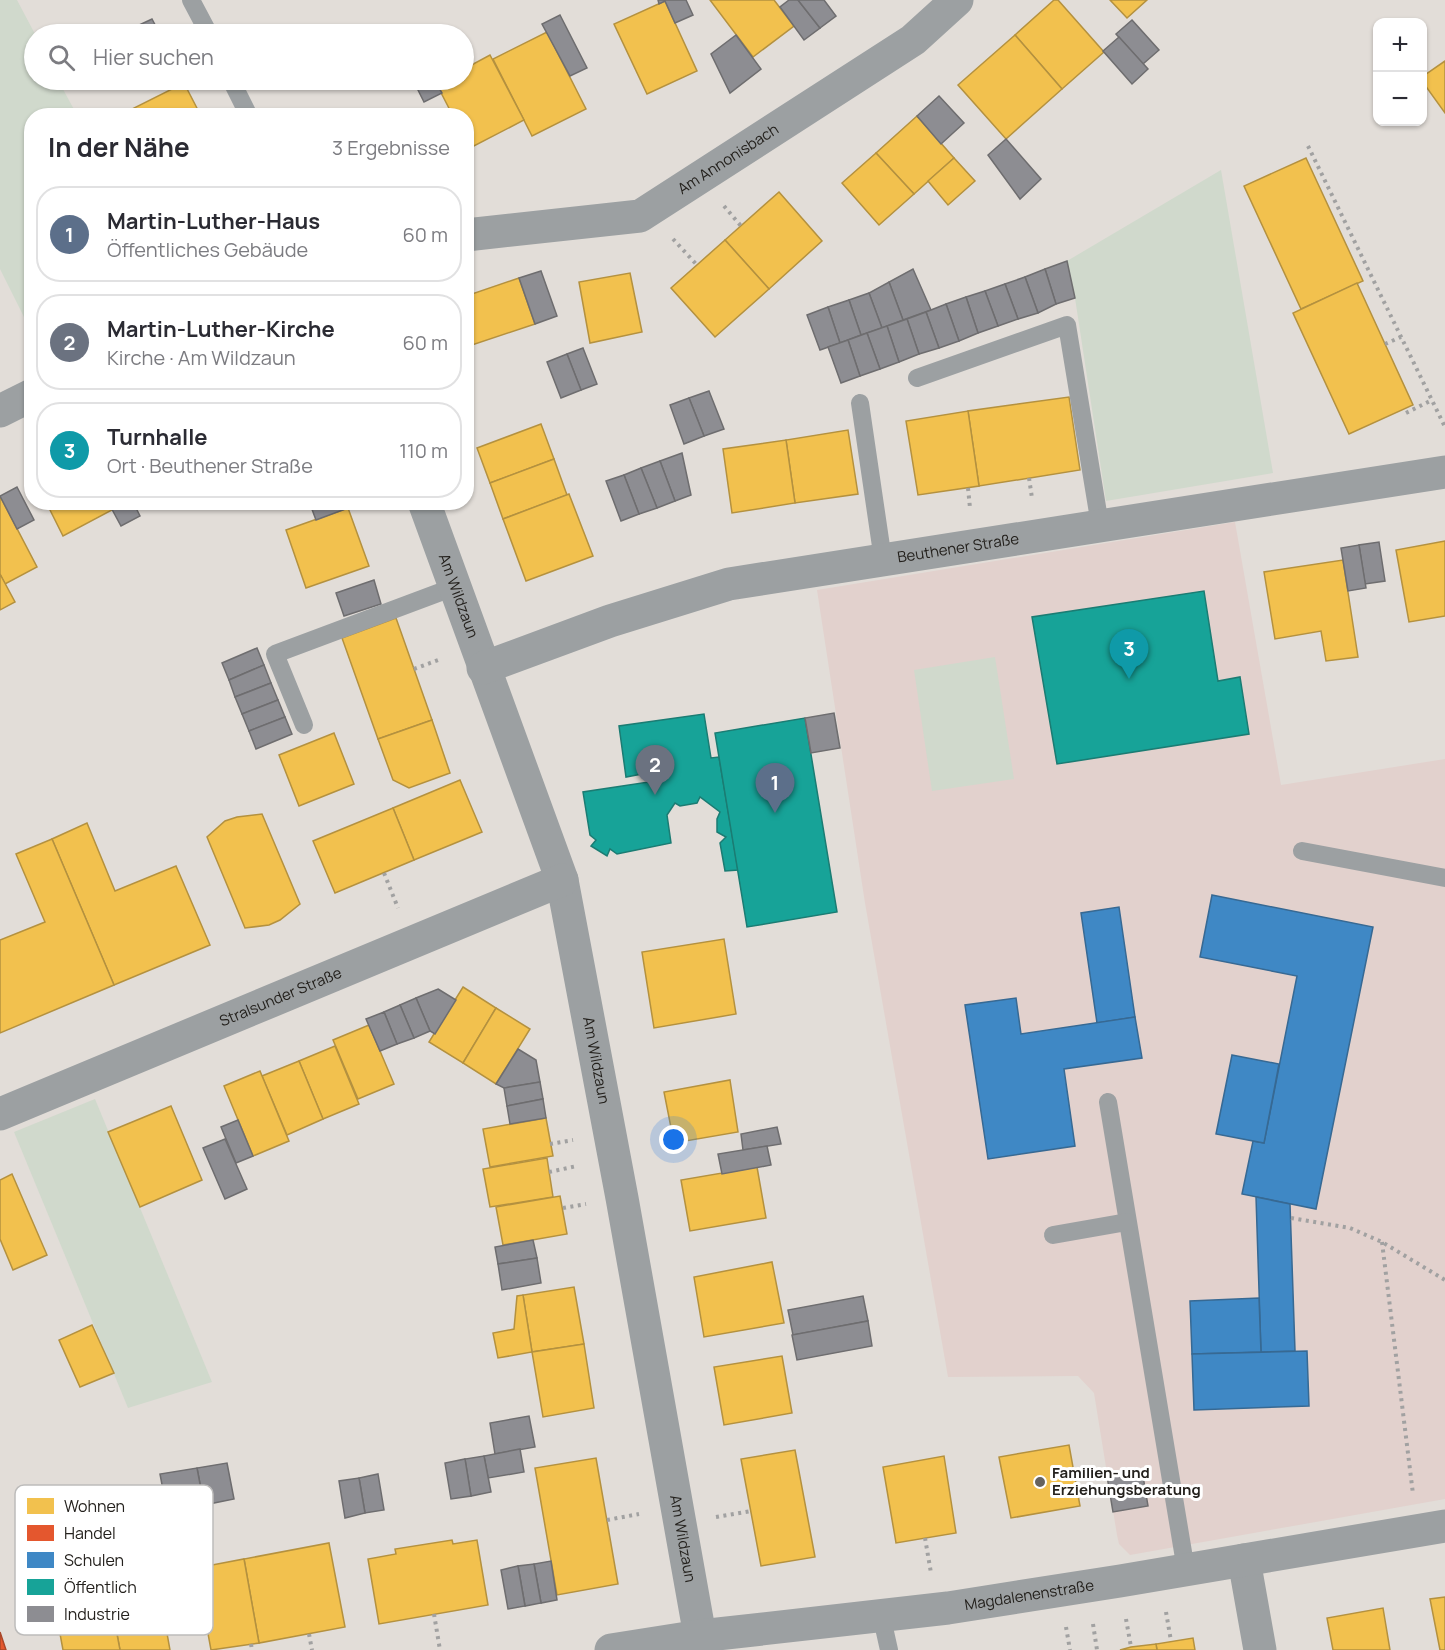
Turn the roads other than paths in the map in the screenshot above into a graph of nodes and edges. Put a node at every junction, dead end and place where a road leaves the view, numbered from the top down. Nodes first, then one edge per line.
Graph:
1 (191, 0) edge
2 (957, 0) edge
3 (204, 24) edge
4 (236, 90) edge
5 (245, 108) edge
6 (474, 234) edge
7 (917, 378) dead end
8 (24, 399) edge
9 (860, 403) dead end
10 (0, 411) edge
11 (1445, 472) edge
12 (427, 510) edge
13 (1100, 525) junction
14 (883, 560) junction
15 (454, 587) junction
16 (483, 668) junction
17 (304, 725) dead end
18 (1302, 851) dead end
19 (1445, 878) edge
20 (562, 880) junction
21 (1108, 1102) dead end
22 (0, 1114) edge
23 (1127, 1222) junction
24 (1053, 1235) dead end
25 (1431, 1528) edge
26 (1244, 1560) junction
27 (1185, 1570) junction
28 (881, 1614) junction
29 (700, 1636) junction
30 (611, 1650) edge
31 (889, 1650) edge
32 (1260, 1650) edge

1 - 3 lane
2 - 6 street, Am Annonisbach
4 - 5 lane
7 - 13 lane
8 - 10 street
9 - 14 lane
11 - 13 street, Beuthener Straße
12 - 15 street, Am Wildzaun
13 - 14 street, Beuthener Straße
14 - 16 street, Beuthener Straße
15 - 16 street, Am Wildzaun
15 - 17 lane
16 - 20 street, Am Wildzaun
18 - 19 lane
20 - 22 street, Stralsunder Straße
20 - 29 street, Am Wildzaun
21 - 23 lane
23 - 24 lane
23 - 27 lane
25 - 26 street, Magdalenenstraße
26 - 27 street, Magdalenenstraße
26 - 32 street
27 - 28 street, Magdalenenstraße
28 - 29 street, Magdalenenstraße
28 - 31 lane
29 - 30 street, Magdalenenstraße

